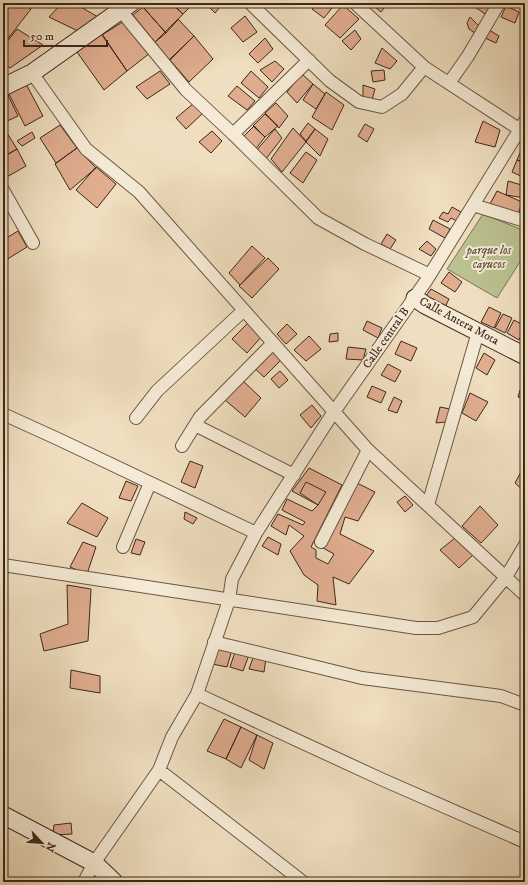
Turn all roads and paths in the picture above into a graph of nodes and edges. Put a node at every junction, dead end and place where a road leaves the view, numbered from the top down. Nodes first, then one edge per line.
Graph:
1 (250, 3) edge
2 (354, 3) edge
3 (499, 3) edge
4 (126, 7) edge
5 (309, 60) junction
6 (424, 67) junction
7 (32, 73) junction
8 (6, 82) edge
9 (449, 83) junction
10 (523, 127) edge
11 (232, 133) junction
12 (3, 190) edge
13 (473, 205) junction
14 (525, 221) edge
15 (33, 243) dead end
16 (430, 275) junction
17 (414, 298) junction
18 (244, 310) junction
19 (478, 332) junction
20 (273, 343) junction
21 (525, 356) edge
22 (3, 414) edge
23 (136, 418) dead end
24 (195, 424) junction
25 (182, 446) dead end
26 (368, 450) junction
27 (294, 475) junction
28 (150, 483) junction
29 (428, 505) junction
30 (256, 533) junction
31 (321, 542) dead end
32 (525, 545) edge
33 (123, 547) dead end
34 (3, 565) edge
35 (506, 577) junction
36 (525, 595) edge
37 (228, 600) junction
38 (214, 642) junction
39 (197, 694) junction
40 (525, 706) edge
41 (159, 770) junction
42 (3, 815) edge
43 (525, 842) edge
44 (94, 863) junction
45 (84, 882) edge
46 (114, 882) edge
47 (303, 882) edge

1 - 5 street
2 - 6 street
3 - 9 street
4 - 7 main road
4 - 11 street
5 - 6 street
5 - 11 street
6 - 9 street
7 - 8 main road
7 - 18 street
9 - 10 street
10 - 13 street, Calle central B
11 - 16 street
12 - 15 street
13 - 14 street
13 - 16 street, Calle central B
16 - 17 street, Calle central B
17 - 19 main road, Calle Antera Mota
17 - 27 street, Calle central B
18 - 20 street
18 - 23 street
19 - 21 main road, Calle Antera Mota
19 - 29 street
20 - 24 street
20 - 26 street
22 - 28 street
24 - 25 street
24 - 27 street
26 - 29 street
26 - 31 street
27 - 30 street, Calle central B
28 - 30 street
28 - 33 street
29 - 35 street
30 - 37 street, Calle central B
32 - 35 street
34 - 37 street
35 - 36 street
35 - 37 street
37 - 38 street, Calle central B
38 - 39 street, Calle central B
38 - 40 street
39 - 41 street, Calle central B
39 - 43 street
41 - 44 street, Calle central B
41 - 47 street
42 - 44 main road
44 - 45 street, Calle central B
44 - 46 main road

